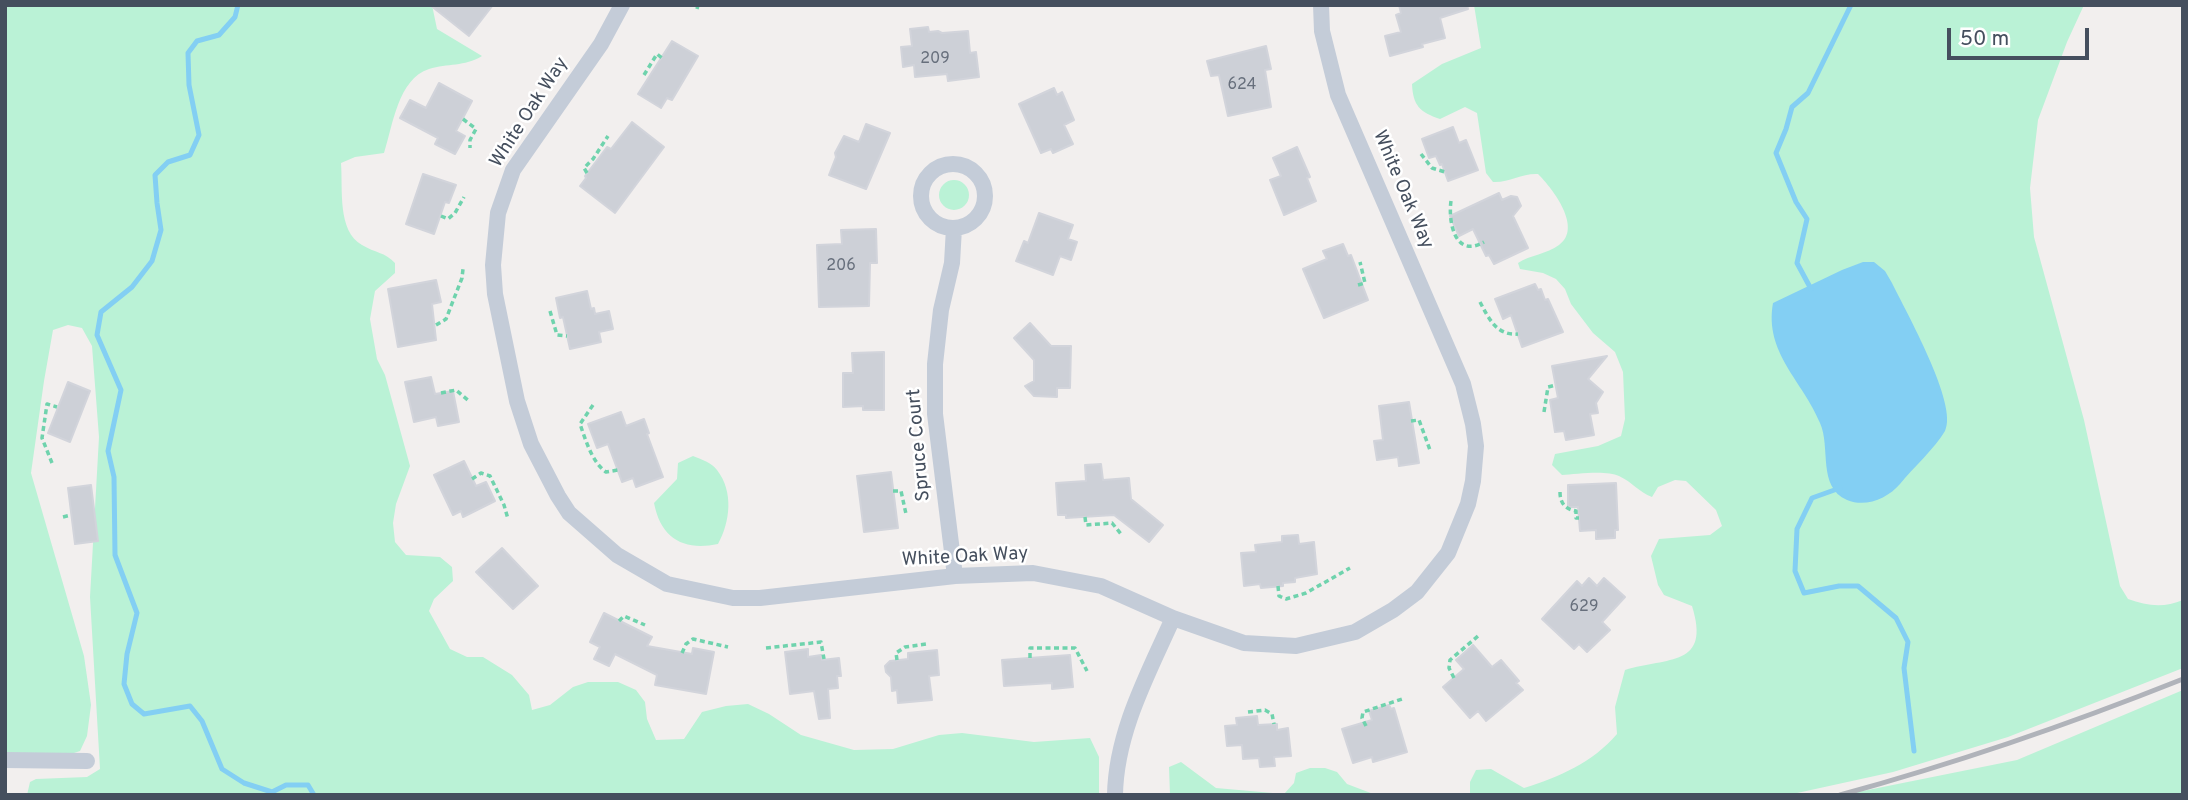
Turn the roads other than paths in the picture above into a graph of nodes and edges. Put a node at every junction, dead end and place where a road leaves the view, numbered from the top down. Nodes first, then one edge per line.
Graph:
1 (622, 5) edge
2 (1321, 5) edge
3 (954, 228) junction
4 (955, 576) junction
5 (1173, 618) junction
6 (5, 760) edge
7 (87, 761) dead end
8 (1115, 795) edge

1 - 4 street, White Oak Way
2 - 5 street, White Oak Way
3 - 3 street
3 - 4 street, Spruce Court
4 - 5 street, White Oak Way
5 - 8 street
6 - 7 street

